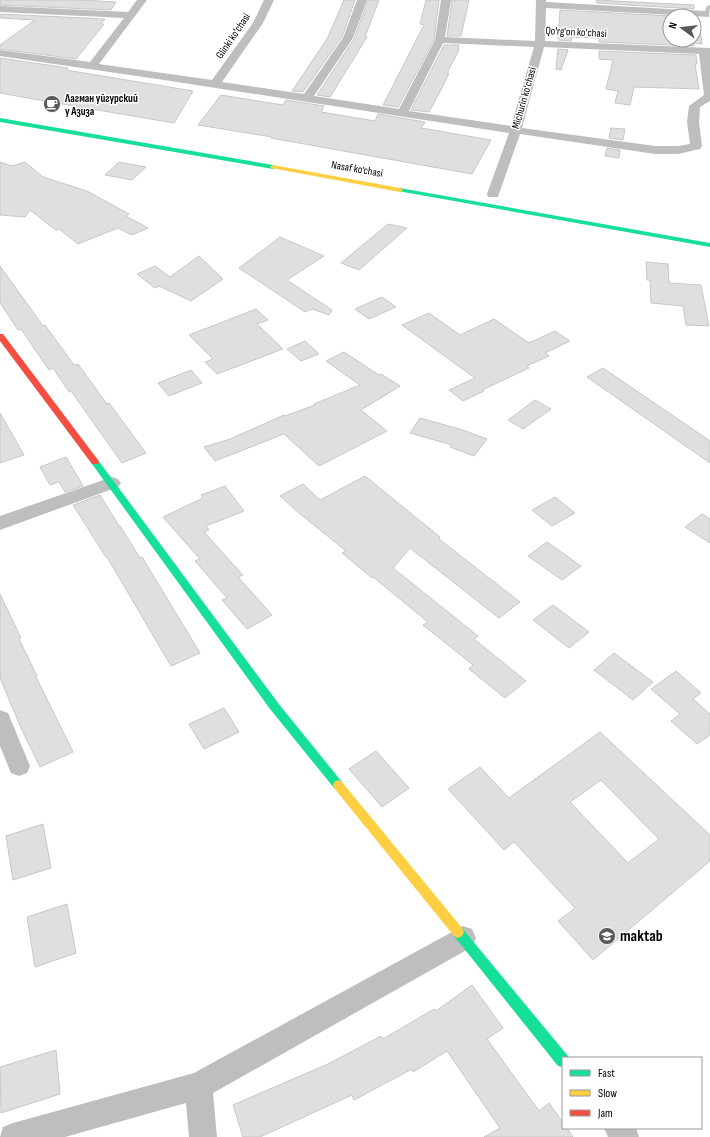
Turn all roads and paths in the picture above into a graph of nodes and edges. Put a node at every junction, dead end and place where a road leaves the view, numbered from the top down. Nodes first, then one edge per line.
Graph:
1 (142, 0) edge
2 (269, 0) edge
3 (362, 0) edge
4 (446, 0) edge
5 (541, 3) edge
6 (710, 8) edge
7 (0, 9) edge
8 (132, 15) junction
9 (440, 40) junction
10 (540, 43) junction
11 (707, 51) edge
12 (0, 53) edge
13 (93, 65) junction
14 (215, 84) junction
15 (710, 95) edge
16 (306, 99) junction
17 (402, 114) junction
18 (0, 120) edge
19 (515, 132) junction
20 (493, 194) dead end
21 (710, 245) edge
22 (0, 336) edge
23 (112, 483) junction
24 (0, 523) edge
25 (0, 720) edge
26 (19, 766) dead end
27 (463, 938) junction
28 (562, 1060) edge
29 (199, 1086) junction
30 (619, 1129) edge
31 (13, 1137) edge
32 (204, 1137) edge
33 (625, 1137) edge

1 - 8 street
2 - 14 street, Glinki ko'chasi
3 - 16 street
4 - 9 street
5 - 6 street
5 - 10 street, Michurin ko'chasi
7 - 8 street
8 - 13 street
9 - 10 street, Qo'rg'on ko'chasi
9 - 17 street
10 - 11 street, Qo'rg'on ko'chasi
10 - 19 street, Michurin ko'chasi
11 - 15 street
12 - 13 street
13 - 14 street
14 - 16 street
15 - 19 street
16 - 17 street
17 - 19 street
18 - 21 main road, Nasaf ko‘chasi
19 - 20 street, Michurin ko'chasi
22 - 23 main road
23 - 24 street
23 - 27 main road
25 - 26 street
27 - 28 main road
27 - 29 street
29 - 31 street
29 - 32 street
30 - 33 street

